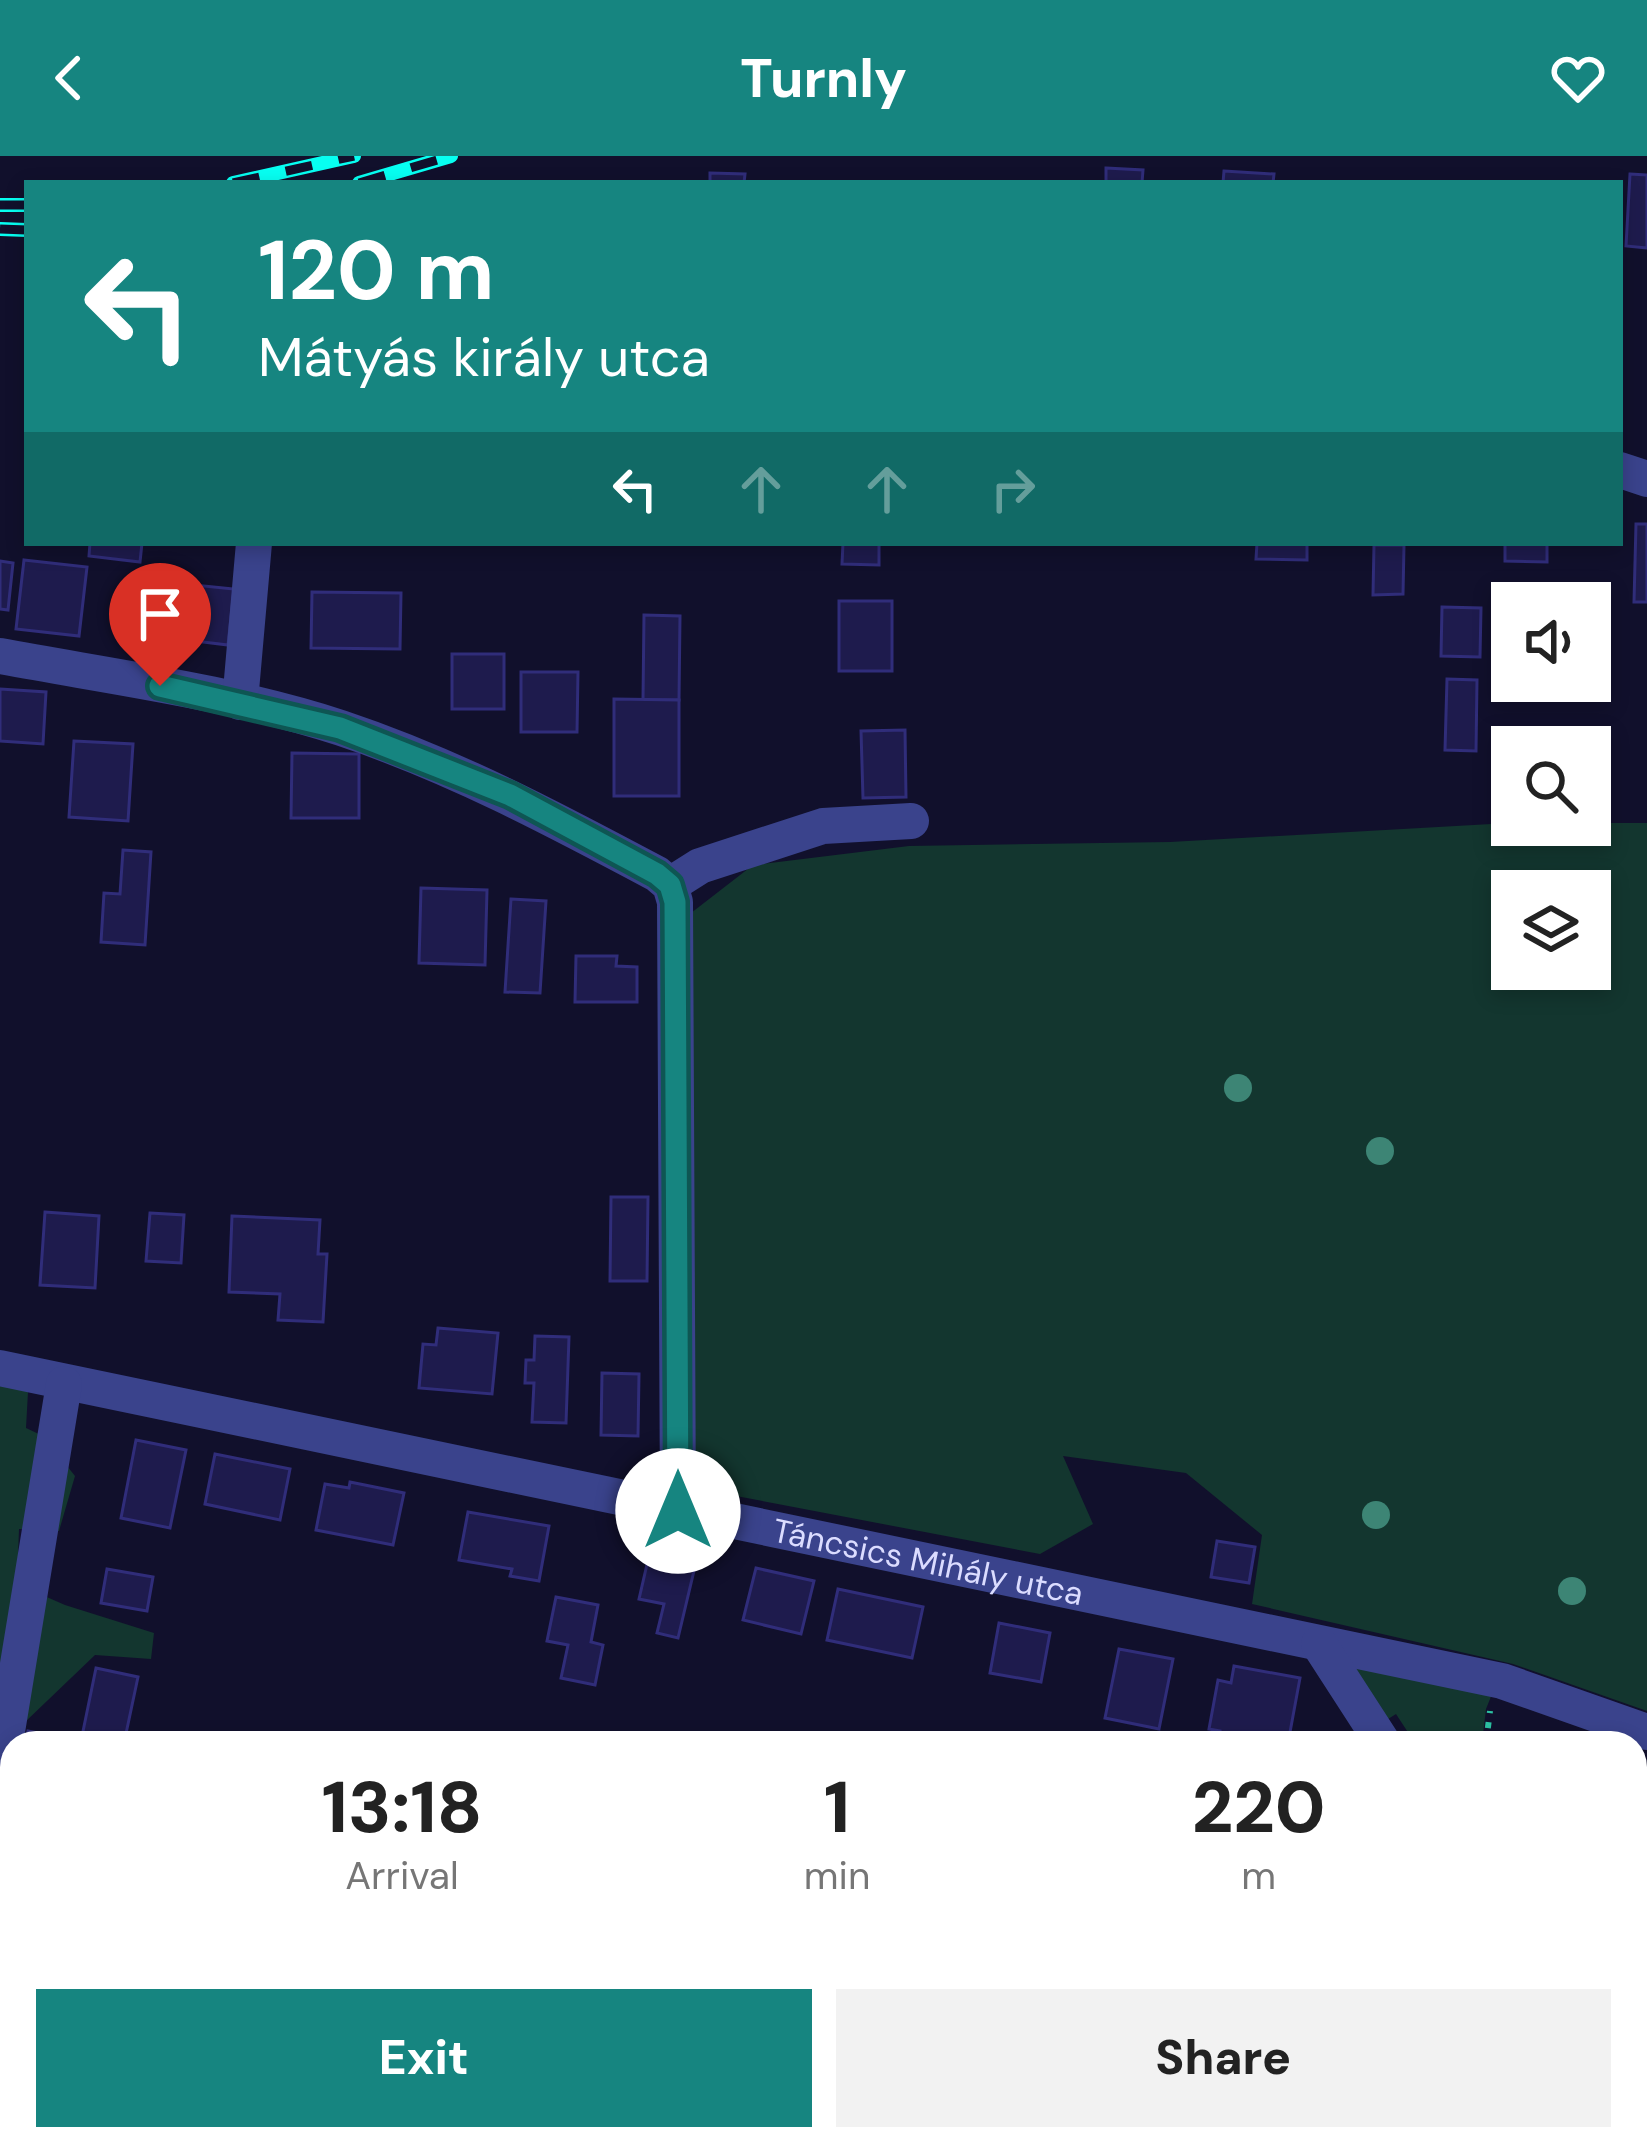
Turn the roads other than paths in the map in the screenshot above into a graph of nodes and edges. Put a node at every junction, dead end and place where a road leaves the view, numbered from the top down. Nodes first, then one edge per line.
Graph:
1 (254, 546) edge
2 (0, 656) edge
3 (240, 702) junction
4 (911, 821) dead end
5 (670, 885) junction
6 (0, 1368) edge
7 (64, 1384) junction
8 (678, 1511) junction
9 (1319, 1645) junction
10 (7, 1731) edge
11 (1376, 1731) edge
12 (1644, 1731) edge

1 - 3 street
2 - 3 street
3 - 5 street
4 - 5 street
5 - 8 street
6 - 7 street, Táncsics Mihály utca
7 - 8 street, Táncsics Mihály utca
7 - 10 street
8 - 9 street, Táncsics Mihály utca
9 - 11 street
9 - 12 street, Táncsics Mihály utca

